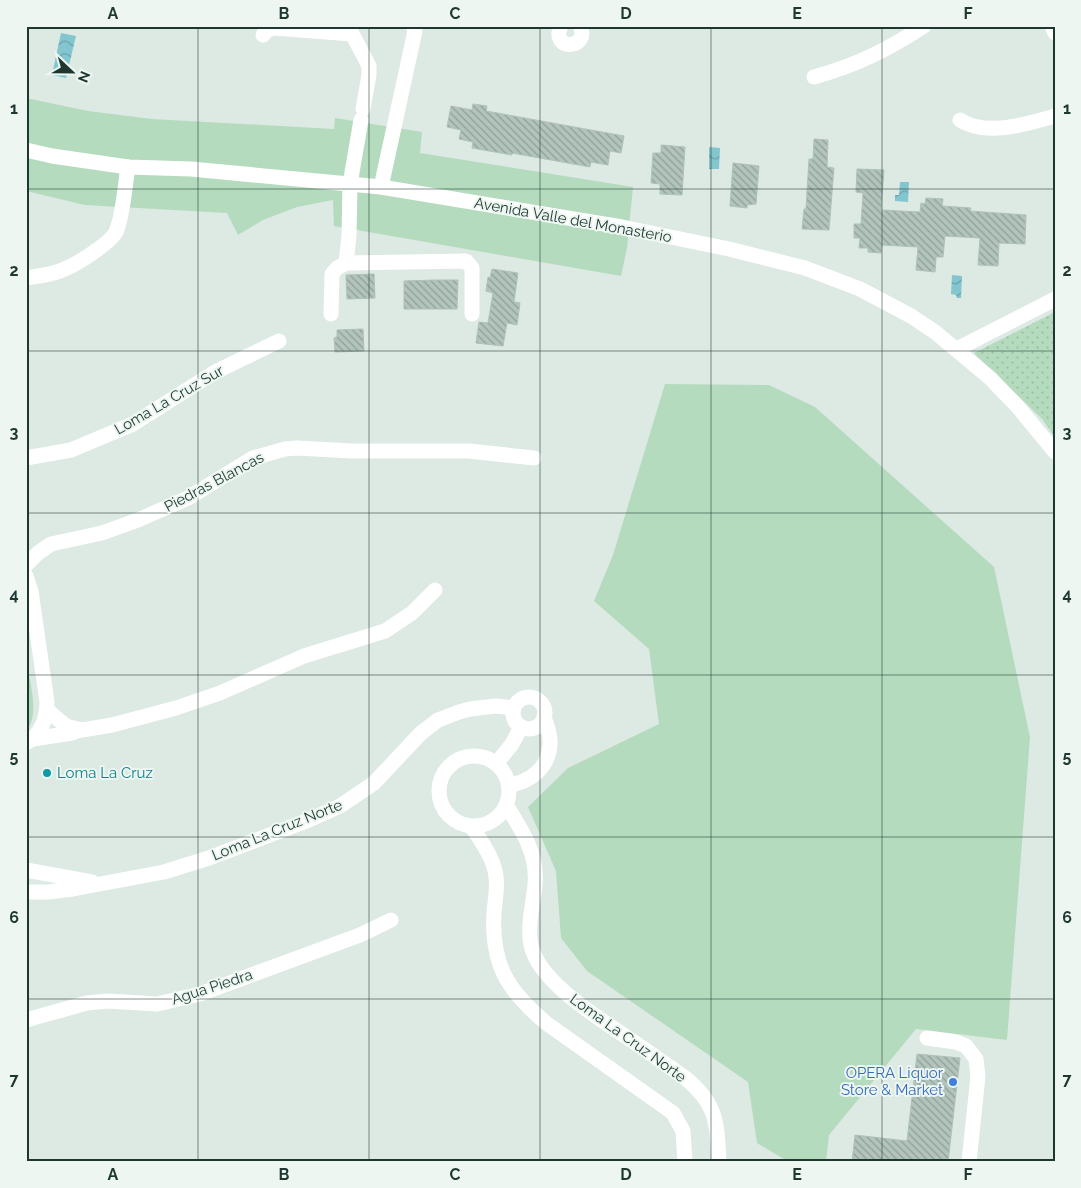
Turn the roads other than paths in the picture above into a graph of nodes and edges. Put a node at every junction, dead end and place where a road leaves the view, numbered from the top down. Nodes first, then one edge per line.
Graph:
1 (413, 26) edge
2 (561, 26) edge
3 (580, 26) edge
4 (924, 26) edge
5 (1052, 26) edge
6 (350, 30) edge
7 (1055, 33) edge
8 (263, 35) dead end
9 (814, 77) dead end
10 (1055, 116) edge
11 (960, 120) dead end
12 (26, 150) edge
13 (128, 167) junction
14 (350, 184) junction
15 (381, 187) junction
16 (346, 263) junction
17 (26, 278) edge
18 (1055, 299) edge
19 (331, 314) dead end
20 (472, 314) dead end
21 (279, 341) dead end
22 (958, 349) junction
23 (1055, 452) edge
24 (26, 458) edge
25 (534, 458) dead end
26 (26, 565) edge
27 (26, 576) edge
28 (435, 590) dead end
29 (514, 708) junction
30 (47, 710) junction
31 (544, 717) junction
32 (521, 728) junction
33 (82, 730) junction
34 (28, 742) edge
35 (496, 764) junction
36 (509, 785) junction
37 (506, 805) junction
38 (472, 827) junction
39 (26, 870) edge
40 (99, 883) junction
41 (26, 892) edge
42 (391, 920) dead end
43 (26, 1020) edge
44 (926, 1038) dead end
45 (685, 1162) edge
46 (719, 1162) edge
47 (969, 1162) edge

1 - 15 street
2 - 3 street
4 - 9 street
5 - 7 street
6 - 8 street
6 - 14 street
10 - 11 street
12 - 13 street, Avenida Valle del Monasterio
13 - 14 street, Avenida Valle del Monasterio
13 - 17 street
14 - 15 street, Avenida Valle del Monasterio
14 - 16 street
15 - 22 street, Avenida Valle del Monasterio
16 - 19 street
16 - 20 street
18 - 22 street
21 - 24 street, Loma La Cruz Sur
22 - 23 street, Avenida Valle del Monasterio
25 - 26 street, Piedras Blancas
27 - 30 street
28 - 33 street
29 - 31 street
29 - 32 street
29 - 40 street, Loma La Cruz Norte
30 - 33 street
30 - 34 street
31 - 32 street
31 - 36 street
32 - 35 street
33 - 34 street
35 - 36 street
35 - 38 street
36 - 37 street
37 - 38 street
37 - 46 street, Loma La Cruz Norte
38 - 45 street
39 - 40 street, Loma La Cruz Norte
40 - 41 street, Loma La Cruz Norte
42 - 43 street, Agua Piedra
44 - 47 street

